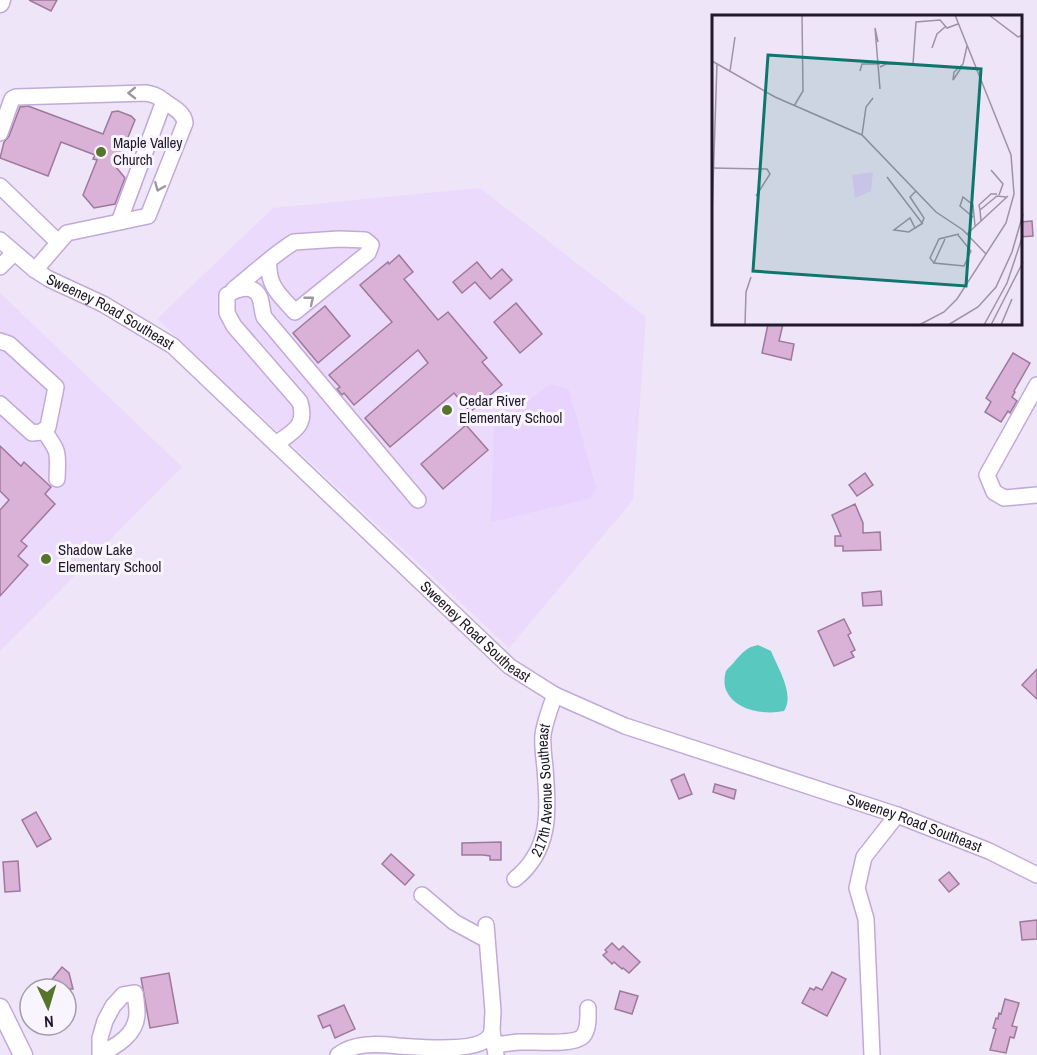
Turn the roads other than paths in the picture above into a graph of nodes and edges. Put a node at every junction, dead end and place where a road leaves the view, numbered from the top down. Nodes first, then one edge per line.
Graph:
1 (164, 101) junction
2 (0, 133) edge
3 (0, 186) edge
4 (119, 222) junction
5 (0, 240) edge
6 (58, 242) junction
7 (14, 252) junction
8 (269, 261) junction
9 (0, 267) edge
10 (35, 270) junction
11 (278, 292) junction
12 (258, 294) junction
13 (227, 295) junction
14 (0, 341) edge
15 (1037, 385) edge
16 (0, 404) edge
17 (44, 431) junction
18 (276, 444) junction
19 (57, 479) dead end
20 (1037, 495) edge
21 (418, 500) dead end
22 (555, 695) junction
23 (897, 815) junction
24 (1037, 875) edge
25 (515, 879) dead end
26 (422, 895) dead end
27 (0, 1008) edge
28 (588, 1008) dead end
29 (494, 1044) edge
30 (23, 1055) edge
31 (338, 1055) edge
32 (872, 1055) edge

1 -> 2 street
1 - 4 street
1 -> 4 street
3 - 6 street
4 - 6 street
5 - 7 street, Sweeney Road Southeast
6 - 10 street
7 - 9 street
7 - 10 street, Sweeney Road Southeast
8 - 11 street
11 -> 8 street
8 - 13 street
10 - 18 street, Sweeney Road Southeast
11 - 12 street
12 - 13 street
12 - 21 street
13 - 18 street
14 - 17 street
15 - 20 street
16 - 17 street
17 - 19 street
18 - 22 street, Sweeney Road Southeast
22 - 23 street, Sweeney Road Southeast
22 - 25 street, 217th Avenue Southeast
23 - 24 street, Sweeney Road Southeast
23 - 32 street
26 - 29 street
27 - 30 main road
28 - 29 street
29 - 31 street

